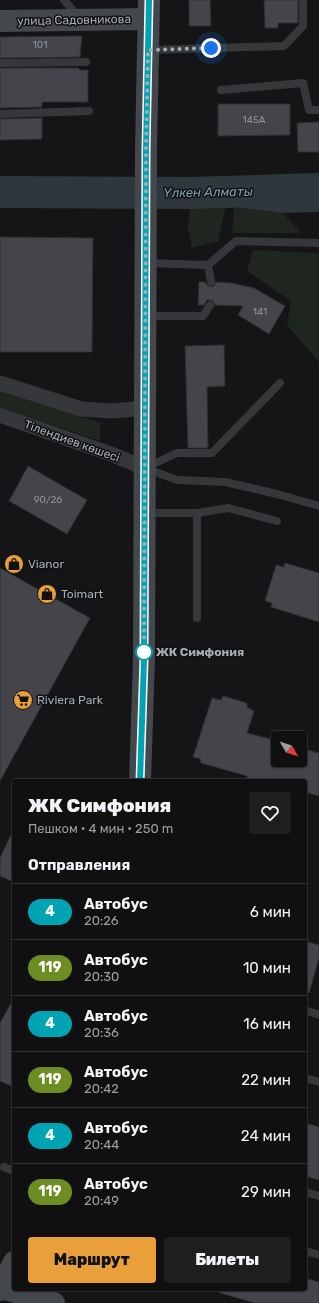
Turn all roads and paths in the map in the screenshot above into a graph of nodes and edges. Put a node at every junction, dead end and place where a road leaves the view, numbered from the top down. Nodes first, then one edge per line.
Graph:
1 (64, 0) edge
2 (303, 0) edge
3 (149, 10) edge
4 (81, 20) junction
5 (0, 21) edge
6 (148, 50) junction
7 (86, 62) dead end
8 (0, 63) edge
9 (221, 90) dead end
10 (319, 110) edge
11 (89, 112) dead end
12 (0, 114) edge
13 (319, 243) edge
14 (146, 263) junction
15 (208, 265) junction
16 (211, 282) dead end
17 (210, 305) dead end
18 (145, 316) junction
19 (0, 383) edge
20 (280, 383) dead end
21 (145, 408) junction
22 (0, 415) edge
23 (145, 468) junction
24 (319, 506) edge
25 (144, 513) junction
26 (197, 513) junction
27 (277, 521) dead end
28 (197, 618) dead end
29 (140, 779) edge
30 (307, 1011) edge
31 (319, 1014) edge
32 (307, 1079) edge
33 (319, 1082) edge
34 (4, 1167) dead end
35 (12, 1170) edge
36 (307, 1193) edge
37 (319, 1196) edge
38 (307, 1252) edge
39 (319, 1255) edge
40 (12, 1266) edge
41 (1, 1289) edge
42 (54, 1303) edge

1 - 4 lane
2 - 6 lane
3 - 4 main road, улица Садовникова
3 - 6 main road
4 - 5 main road, улица Садовникова
6 - 14 main road
7 - 8 lane
9 - 10 lane
11 - 12 lane
13 - 15 lane
14 - 15 lane
14 - 18 main road
15 - 16 lane
17 - 18 lane
18 - 21 main road
19 - 21 street
20 - 23 lane
21 - 23 main road
22 - 23 street, Тілендиев көшесі
23 - 24 lane
23 - 25 main road
25 - 26 lane
25 - 29 main road
26 - 27 lane
26 - 28 lane
30 - 31 lane
32 - 33 lane
34 - 35 lane
36 - 37 lane
38 - 39 lane
40 - 41 main road
41 - 42 main road

